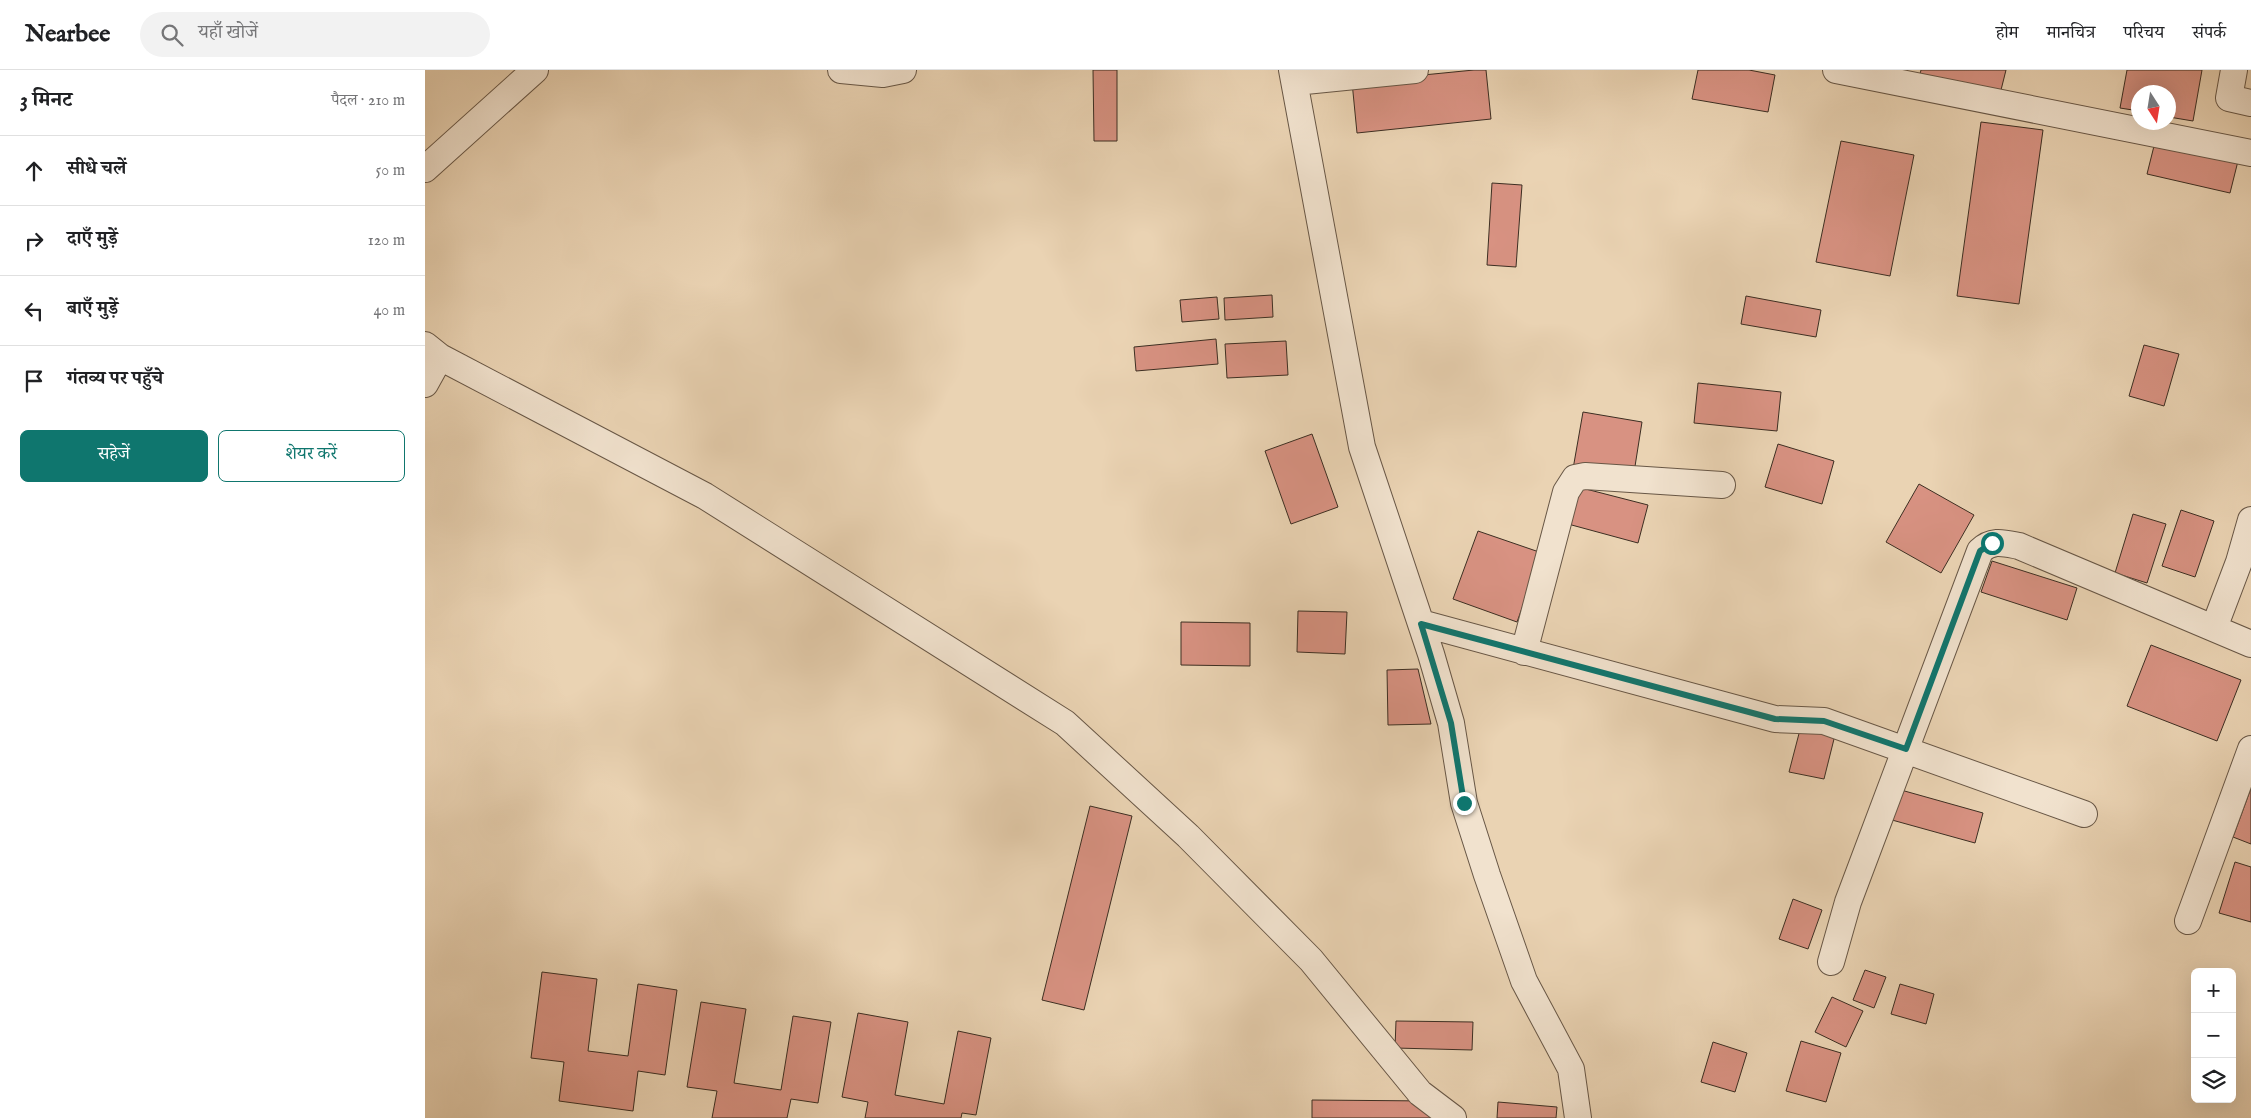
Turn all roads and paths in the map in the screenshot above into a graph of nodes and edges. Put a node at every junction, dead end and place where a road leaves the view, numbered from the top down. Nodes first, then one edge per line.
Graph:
1 (535, 70) edge
2 (841, 70) edge
3 (903, 70) edge
4 (1415, 70) edge
5 (1836, 70) edge
6 (2234, 70) edge
7 (1294, 76) edge
8 (2251, 103) edge
9 (2251, 153) edge
10 (425, 170) edge
11 (433, 351) edge
12 (425, 384) edge
13 (1722, 484) dead end
14 (2251, 520) edge
15 (1421, 624) junction
16 (2214, 628) junction
17 (2251, 644) edge
18 (1525, 652) junction
19 (1906, 749) junction
20 (2251, 749) edge
21 (2084, 814) dead end
22 (2188, 921) dead end
23 (1831, 962) dead end
24 (1453, 1118) edge
25 (1578, 1118) edge

1 - 10 street
2 - 3 street
4 - 7 street
5 - 9 street
6 - 8 street
7 - 15 street
11 - 12 street
11 - 24 street
13 - 18 street
14 - 16 street
15 - 18 street
15 - 25 street
16 - 17 street
16 - 19 street
18 - 19 street
19 - 21 street
19 - 23 street
20 - 22 street

